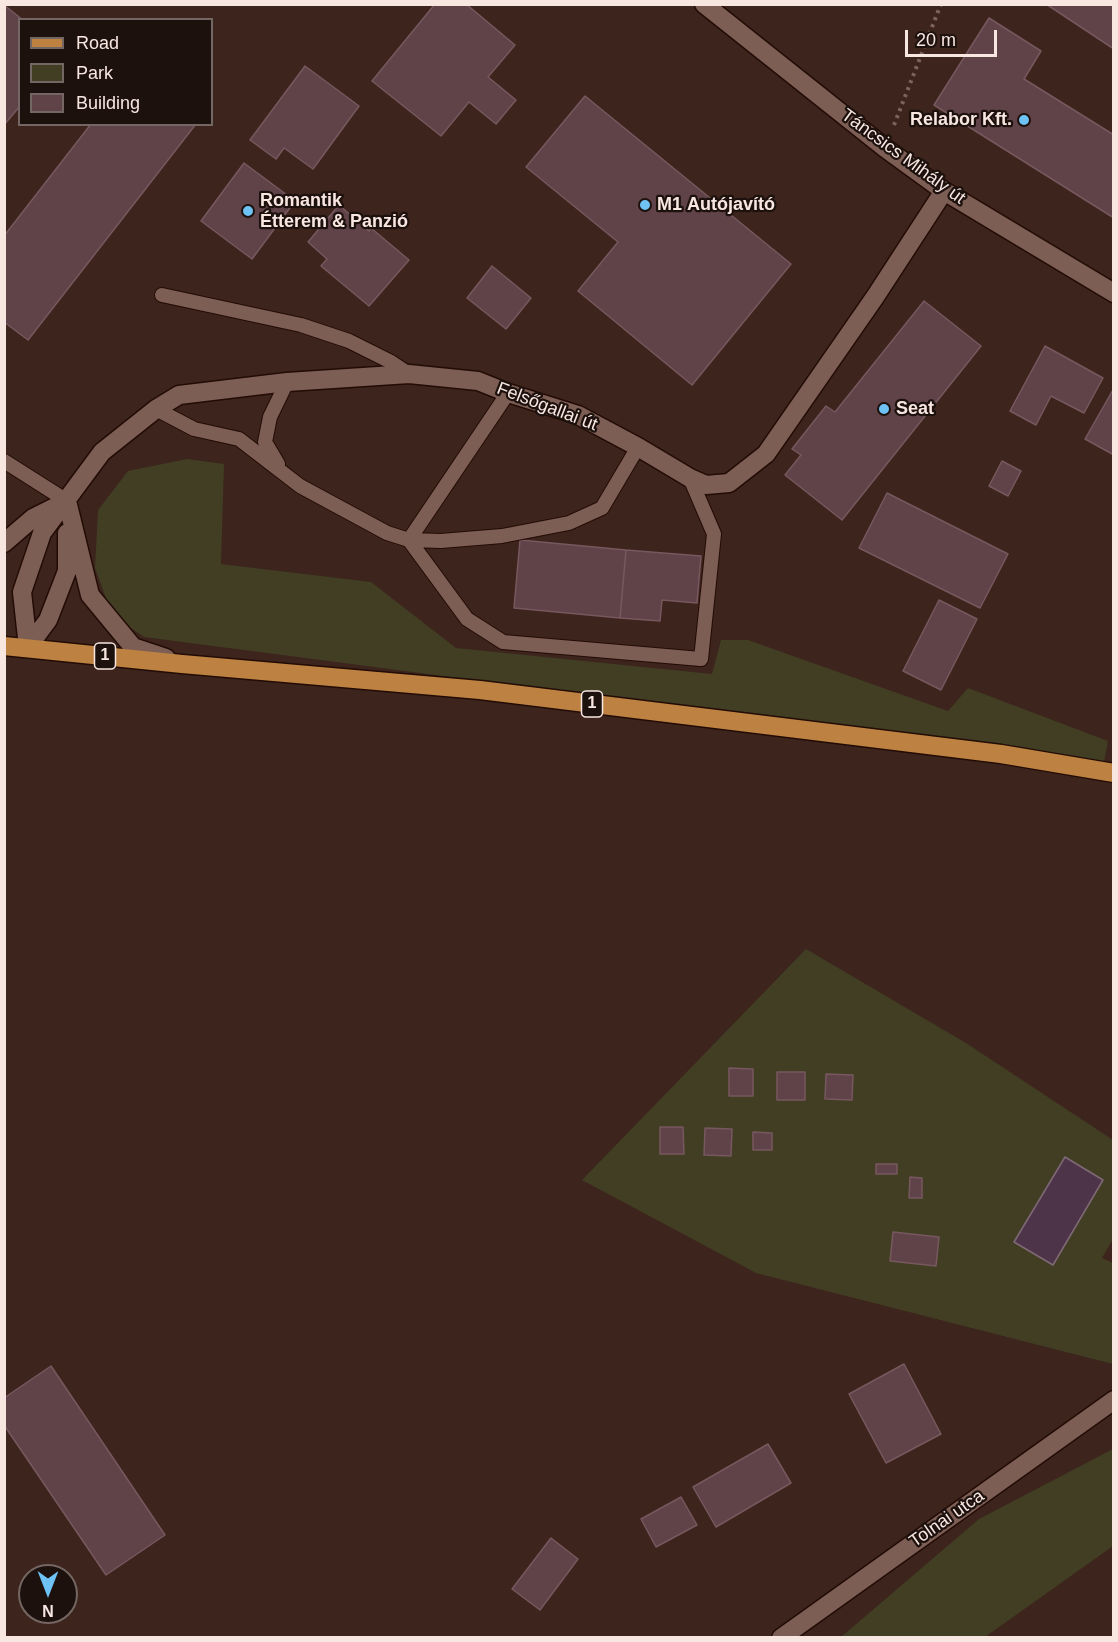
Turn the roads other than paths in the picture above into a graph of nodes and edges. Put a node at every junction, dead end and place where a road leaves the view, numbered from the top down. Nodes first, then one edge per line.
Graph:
1 (704, 4) edge
2 (944, 191) junction
3 (1113, 293) edge
4 (162, 295) dead end
5 (409, 374) junction
6 (287, 382) junction
7 (508, 393) junction
8 (156, 409) junction
9 (638, 447) junction
10 (4, 461) edge
11 (280, 469) junction
12 (690, 478) junction
13 (67, 501) junction
14 (409, 540) junction
15 (4, 543) edge
16 (4, 646) edge
17 (28, 647) junction
18 (182, 664) junction
19 (1113, 772) edge
20 (1113, 1400) edge
21 (781, 1638) edge

1 - 2 street, Táncsics Mihály út
2 - 3 street, Táncsics Mihály út
2 - 12 street, Felsőgallai út
4 - 5 lane
5 - 6 street, Felsőgallai út
5 - 7 street, Felsőgallai út
6 - 8 street, Felsőgallai út
6 - 11 lane
7 - 9 street, Felsőgallai út
7 - 14 lane
8 - 11 lane
8 - 13 street, Felsőgallai út
9 - 12 street, Felsőgallai út
9 - 14 lane
10 - 13 lane
11 - 14 lane
12 - 14 lane
13 - 15 street
13 - 17 street
13 - 17 street, Felsőgallai út
13 - 18 street
16 - 17 main road, 1
17 - 18 main road, 1
18 - 19 main road, 1
20 - 21 street, Tolnai utca

